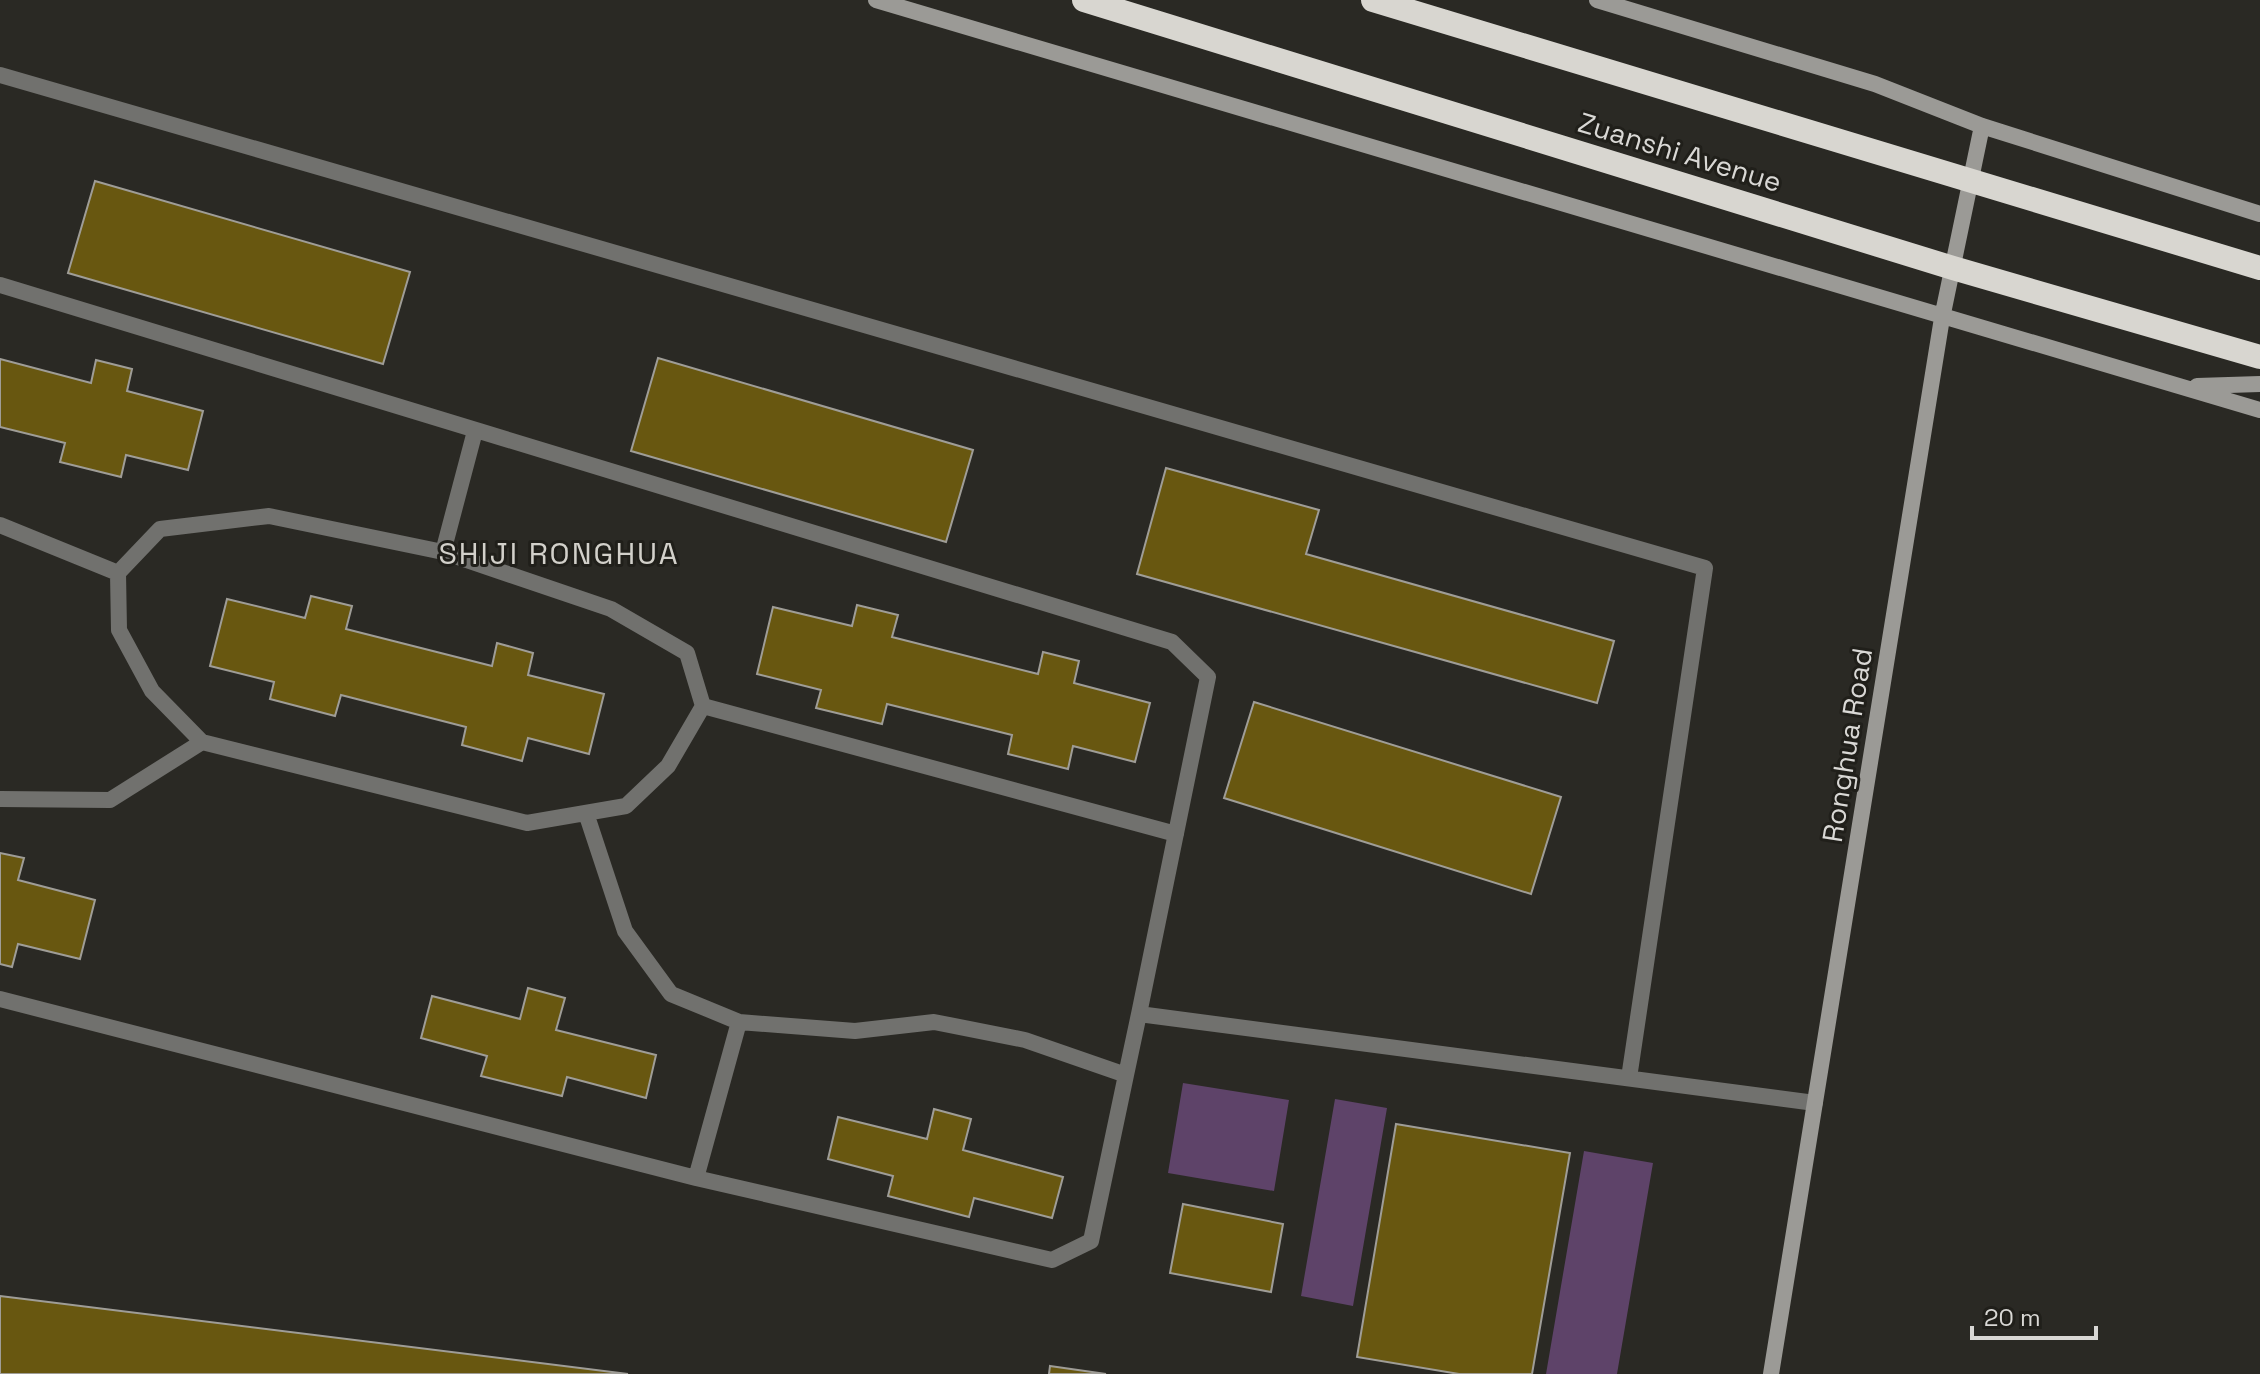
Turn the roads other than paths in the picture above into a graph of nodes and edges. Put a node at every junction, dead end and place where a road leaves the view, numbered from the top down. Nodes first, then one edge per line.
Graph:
1 (876, 0) edge
2 (1084, 0) edge
3 (1373, 0) edge
4 (1597, 0) edge
5 (1404, 4) edge
6 (0, 75) edge
7 (1982, 126) junction
8 (1970, 182) junction
9 (2260, 214) edge
10 (1953, 268) junction
11 (2260, 268) edge
12 (0, 285) edge
13 (1942, 318) junction
14 (2260, 357) edge
15 (2260, 384) edge
16 (2180, 387) junction
17 (2260, 410) edge
18 (475, 431) junction
19 (0, 525) edge
20 (443, 552) junction
21 (118, 573) junction
22 (703, 706) junction
23 (202, 742) junction
24 (0, 799) edge
25 (586, 813) junction
26 (1176, 834) junction
27 (0, 999) edge
28 (1139, 1014) junction
29 (739, 1022) junction
30 (1126, 1075) junction
31 (1629, 1078) junction
32 (1815, 1103) junction
33 (696, 1178) junction
34 (1771, 1374) edge

1 - 13 street
2 - 10 highway, Zuanshi Avenue
3 - 5 highway, Zuanshi Avenue
4 - 7 street
5 - 8 highway, Zuanshi Avenue
6 - 31 lane
7 - 8 street, Ronghua Road
7 - 9 street
8 - 10 street, Ronghua Road
8 - 11 highway, Zuanshi Avenue
10 - 13 street, Ronghua Road
10 - 14 highway, Zuanshi Avenue
12 - 18 lane
13 - 16 street
13 - 32 street, Ronghua Road
15 - 16 street
16 - 17 street
18 - 20 lane
18 - 26 lane
19 - 21 lane
20 - 21 lane
20 - 22 lane
21 - 23 lane
22 - 25 lane
22 - 26 lane
23 - 24 lane
23 - 25 lane
25 - 29 lane
26 - 28 lane
27 - 33 lane
28 - 30 lane
28 - 31 lane
29 - 30 lane
29 - 33 lane
30 - 33 lane
31 - 32 lane
32 - 34 street, Ronghua Road

